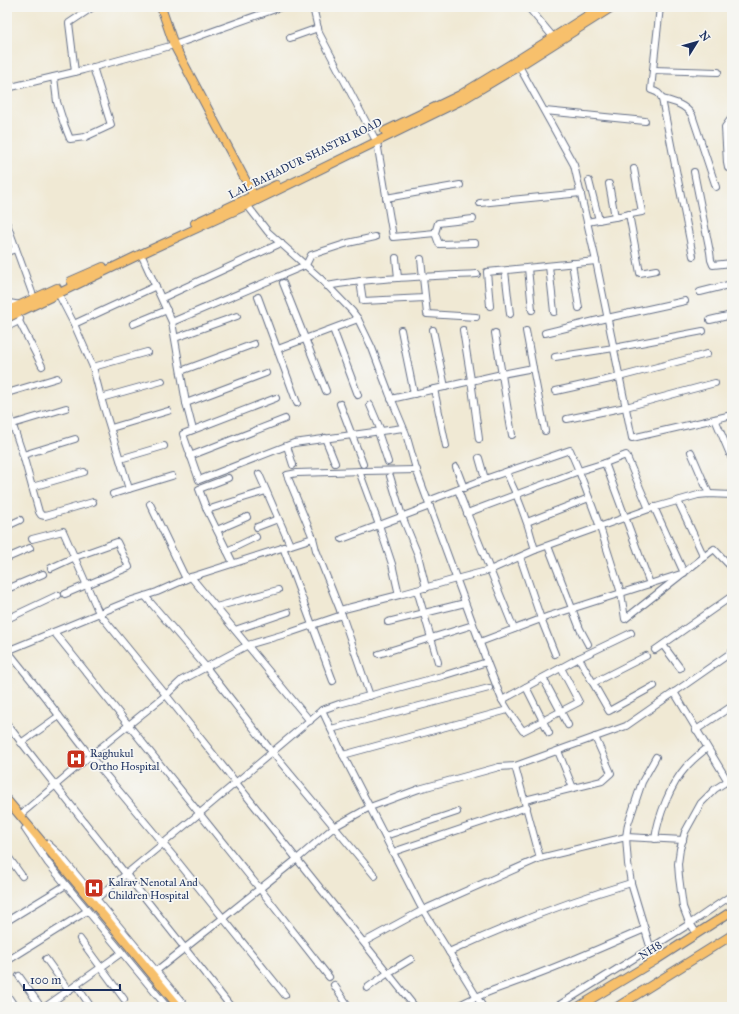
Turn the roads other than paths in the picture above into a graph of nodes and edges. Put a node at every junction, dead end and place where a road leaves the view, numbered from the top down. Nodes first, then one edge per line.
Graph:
1 (93, 7) edge
2 (161, 7) edge
3 (281, 7) edge
4 (313, 7) edge
5 (528, 7) edge
6 (601, 7) edge
7 (612, 7) edge
8 (660, 7) edge
9 (318, 28) junction
10 (290, 38) dead end
11 (554, 38) junction
12 (174, 45) junction
13 (519, 66) junction
14 (93, 67) junction
15 (653, 70) junction
16 (75, 72) junction
17 (718, 72) dead end
18 (54, 77) junction
19 (7, 88) edge
20 (662, 99) junction
21 (545, 112) junction
22 (732, 120) edge
23 (645, 121) dead end
24 (375, 139) junction
25 (732, 168) edge
26 (634, 169) dead end
27 (694, 172) dead end
28 (589, 181) dead end
29 (608, 184) dead end
30 (460, 185) dead end
31 (716, 187) dead end
32 (581, 193) junction
33 (255, 198) junction
34 (386, 198) junction
35 (480, 203) dead end
36 (247, 205) junction
37 (629, 214) junction
38 (615, 217) junction
39 (473, 219) dead end
40 (599, 220) junction
41 (587, 222) junction
42 (7, 224) edge
43 (435, 233) junction
44 (376, 237) dead end
45 (474, 242) dead end
46 (281, 244) junction
47 (16, 249) junction
48 (7, 252) edge
49 (141, 254) junction
50 (693, 256) dead end
51 (396, 258) dead end
52 (421, 259) dead end
53 (596, 261) junction
54 (572, 263) junction
55 (732, 263) edge
56 (306, 265) junction
57 (549, 266) junction
58 (528, 268) junction
59 (656, 270) dead end
60 (505, 271) junction
61 (477, 274) dead end
62 (422, 276) junction
63 (398, 278) junction
64 (360, 281) junction
65 (283, 283) dead end
66 (732, 284) edge
67 (156, 286) junction
68 (327, 286) junction
69 (700, 292) dead end
70 (58, 293) junction
71 (258, 297) dead end
72 (162, 298) junction
73 (425, 298) junction
74 (685, 301) dead end
75 (35, 302) junction
76 (7, 304) edge
77 (490, 306) dead end
78 (23, 308) junction
79 (579, 308) dead end
80 (167, 310) junction
81 (532, 310) dead end
82 (7, 311) edge
83 (554, 312) dead end
84 (510, 314) dead end
85 (732, 314) edge
86 (237, 316) dead end
87 (476, 317) dead end
88 (7, 318) edge
89 (607, 318) junction
90 (358, 319) junction
91 (710, 320) dead end
92 (19, 321) junction
93 (172, 322) junction
94 (74, 324) junction
95 (133, 324) dead end
96 (7, 327) edge
97 (333, 329) junction
98 (401, 330) dead end
99 (433, 330) dead end
100 (463, 330) dead end
101 (526, 331) dead end
102 (703, 331) dead end
103 (496, 333) dead end
104 (545, 333) dead end
105 (175, 338) junction
106 (305, 339) junction
107 (254, 344) dead end
108 (614, 348) junction
109 (278, 349) junction
110 (147, 352) dead end
111 (707, 354) dead end
112 (555, 357) dead end
113 (42, 366) dead end
114 (93, 367) junction
115 (533, 368) junction
116 (181, 371) junction
117 (266, 373) dead end
118 (502, 374) junction
119 (619, 376) junction
120 (57, 378) dead end
121 (162, 380) dead end
122 (471, 380) junction
123 (715, 383) dead end
124 (445, 387) junction
125 (434, 389) junction
126 (326, 391) dead end
127 (556, 391) dead end
128 (7, 392) edge
129 (414, 394) junction
130 (358, 395) dead end
131 (101, 398) junction
132 (276, 398) dead end
133 (392, 399) junction
134 (186, 403) junction
135 (297, 403) dead end
136 (340, 404) dead end
137 (370, 405) dead end
138 (626, 406) junction
139 (7, 408) edge
140 (66, 408) dead end
141 (168, 411) dead end
142 (732, 415) edge
143 (285, 419) dead end
144 (567, 419) dead end
145 (715, 419) junction
146 (13, 424) junction
147 (111, 428) junction
148 (403, 428) junction
149 (193, 430) junction
150 (545, 431) dead end
151 (379, 432) junction
152 (352, 435) junction
153 (512, 435) dead end
154 (326, 438) junction
155 (75, 439) dead end
156 (478, 439) dead end
157 (164, 446) dead end
158 (287, 446) junction
159 (446, 446) dead end
160 (691, 452) dead end
161 (23, 455) junction
162 (190, 456) junction
163 (479, 458) dead end
164 (120, 459) junction
165 (732, 459) edge
166 (388, 462) dead end
167 (605, 462) junction
168 (335, 463) dead end
169 (364, 464) dead end
170 (293, 465) dead end
171 (456, 467) dead end
172 (417, 470) junction
173 (359, 471) junction
174 (579, 471) junction
175 (84, 472) dead end
176 (506, 472) junction
177 (259, 474) dead end
178 (172, 476) dead end
179 (390, 476) dead end
180 (228, 478) dead end
181 (485, 479) junction
182 (32, 487) junction
183 (129, 489) junction
184 (461, 489) junction
185 (266, 490) junction
186 (113, 494) dead end
187 (709, 494) junction
188 (517, 495) junction
189 (732, 495) edge
190 (589, 498) junction
191 (678, 501) junction
192 (93, 502) dead end
193 (429, 503) junction
194 (150, 504) dead end
195 (651, 508) junction
196 (207, 510) junction
197 (467, 513) junction
198 (402, 516) junction
199 (247, 517) dead end
200 (625, 517) junction
201 (278, 519) junction
202 (20, 520) dead end
203 (527, 522) junction
204 (379, 525) junction
205 (7, 526) edge
206 (600, 527) junction
207 (257, 528) dead end
208 (217, 530) junction
209 (256, 537) dead end
210 (313, 538) junction
211 (32, 539) dead end
212 (342, 539) dead end
213 (290, 545) junction
214 (548, 546) junction
215 (283, 547) junction
216 (30, 548) dead end
217 (536, 550) junction
218 (227, 551) junction
219 (75, 557) junction
220 (520, 557) junction
221 (704, 557) junction
222 (7, 558) edge
223 (233, 563) junction
224 (51, 568) dead end
225 (732, 568) edge
226 (490, 570) junction
227 (684, 573) junction
228 (43, 574) dead end
229 (188, 578) junction
230 (456, 579) junction
231 (650, 584) junction
232 (87, 585) junction
233 (426, 588) junction
234 (7, 590) edge
235 (278, 590) dead end
236 (417, 590) junction
237 (621, 593) junction
238 (65, 594) dead end
239 (58, 595) dead end
240 (145, 596) junction
241 (399, 596) junction
242 (732, 596) edge
243 (465, 602) junction
244 (216, 607) junction
245 (572, 609) junction
246 (288, 612) dead end
247 (99, 613) junction
248 (341, 613) junction
249 (424, 614) junction
250 (7, 619) edge
251 (541, 619) junction
252 (388, 622) dead end
253 (312, 625) junction
254 (473, 625) junction
255 (514, 629) junction
256 (235, 630) junction
257 (54, 632) junction
258 (631, 633) dead end
259 (432, 638) junction
260 (480, 642) junction
261 (588, 644) dead end
262 (248, 645) junction
263 (663, 645) junction
264 (7, 650) edge
265 (655, 650) dead end
266 (732, 652) edge
267 (379, 654) dead end
268 (555, 654) dead end
269 (646, 656) dead end
270 (579, 658) junction
271 (438, 662) dead end
272 (487, 662) junction
273 (206, 667) junction
274 (561, 668) junction
275 (680, 668) dead end
276 (543, 678) junction
277 (333, 680) dead end
278 (593, 683) junction
279 (654, 686) dead end
280 (526, 687) junction
281 (489, 688) dead end
282 (674, 692) junction
283 (166, 695) junction
284 (370, 696) junction
285 (502, 700) junction
286 (732, 706) edge
287 (322, 710) junction
288 (729, 710) edge
289 (504, 711) dead end
290 (560, 711) junction
291 (59, 716) junction
292 (543, 720) junction
293 (310, 721) junction
294 (7, 724) edge
295 (129, 725) junction
296 (568, 725) dead end
297 (331, 729) junction
298 (696, 730) junction
299 (550, 733) dead end
300 (595, 737) junction
301 (21, 743) junction
302 (708, 748) junction
303 (558, 751) junction
304 (272, 752) junction
305 (344, 755) junction
306 (90, 756) junction
307 (656, 757) dead end
308 (515, 766) junction
309 (730, 779) edge
310 (236, 783) junction
311 (55, 786) junction
312 (573, 788) junction
313 (732, 788) edge
314 (7, 800) edge
315 (525, 800) junction
316 (370, 807) junction
317 (527, 807) junction
318 (7, 808) edge
319 (457, 812) dead end
320 (200, 813) junction
321 (20, 815) junction
322 (26, 827) junction
323 (334, 828) junction
324 (385, 836) junction
325 (626, 837) junction
326 (655, 839) junction
327 (683, 840) junction
328 (163, 844) junction
329 (393, 852) junction
330 (7, 855) edge
331 (51, 857) junction
332 (540, 858) junction
333 (297, 859) junction
334 (126, 874) junction
335 (22, 876) dead end
336 (375, 876) dead end
337 (631, 883) junction
338 (66, 885) junction
339 (260, 888) junction
340 (732, 895) edge
341 (96, 899) junction
342 (423, 910) junction
343 (87, 911) junction
344 (732, 911) edge
345 (223, 918) junction
346 (7, 921) edge
347 (690, 923) junction
348 (645, 929) junction
349 (697, 934) junction
350 (732, 935) edge
351 (80, 940) dead end
352 (364, 942) junction
353 (651, 947) junction
354 (185, 948) junction
355 (121, 952) junction
356 (449, 952) junction
357 (46, 959) dead end
358 (411, 959) dead end
359 (656, 960) junction
360 (7, 961) edge
361 (100, 968) junction
362 (156, 971) junction
363 (388, 973) junction
364 (19, 976) dead end
365 (329, 977) dead end
366 (334, 985) dead end
367 (76, 986) junction
368 (367, 988) dead end
369 (69, 991) junction
370 (285, 995) dead end
371 (7, 996) edge
372 (477, 997) junction
373 (124, 999) dead end
374 (55, 1000) junction
375 (347, 1005) edge
376 (15, 1007) edge
377 (41, 1007) edge
378 (45, 1007) edge
379 (59, 1007) edge
380 (91, 1007) edge
381 (167, 1007) edge
382 (173, 1007) edge
383 (179, 1007) edge
384 (186, 1007) edge
385 (231, 1007) edge
386 (340, 1007) edge
387 (415, 1007) edge
388 (456, 1007) edge
389 (484, 1007) edge
390 (556, 1007) edge
391 (578, 1007) edge
392 (617, 1007) edge

1 - 16 street
2 - 12 main road
3 - 12 street
4 - 9 street
5 - 11 street
6 - 11 main road, LAL BAHADUR SHASTRI ROAD
7 - 13 main road
8 - 15 street
9 - 10 street
9 - 24 street
11 - 24 main road, LAL BAHADUR SHASTRI ROAD
12 - 14 street
12 - 33 main road
13 - 21 street
13 - 24 main road
14 - 16 street
14 - 18 street
15 - 17 street
15 - 20 street
16 - 18 street
18 - 19 street
20 - 31 street
20 - 50 street
21 - 23 street
21 - 32 street
22 - 25 street
24 - 33 main road, LAL BAHADUR SHASTRI ROAD
24 - 34 street
26 - 37 street
27 - 55 street
28 - 40 street
29 - 38 street
30 - 34 street
32 - 35 street
32 - 41 street
33 - 36 main road
33 - 75 main road, LAL BAHADUR SHASTRI ROAD
34 - 43 street
36 - 46 street
36 - 49 main road
37 - 38 street
37 - 59 street
38 - 40 street
39 - 43 street
40 - 41 street
41 - 53 street
42 - 47 street
43 - 45 street
44 - 56 street
46 - 56 street
46 - 72 street
47 - 48 street
47 - 75 street
49 - 67 street
49 - 70 main road
51 - 63 street
52 - 62 street
53 - 54 street
53 - 89 street
54 - 57 street
54 - 79 street
56 - 68 street
56 - 93 street
57 - 58 street
57 - 83 street
58 - 60 street
58 - 81 street
60 - 77 street
60 - 84 street
61 - 62 street
62 - 63 street
62 - 73 street
63 - 64 street
64 - 68 street
64 - 73 street
65 - 106 street
66 - 69 street
67 - 72 street
67 - 94 street
68 - 90 street
70 - 75 main road
70 - 94 street
71 - 109 street
72 - 80 street
73 - 87 street
74 - 89 street
75 - 78 main road, LAL BAHADUR SHASTRI ROAD
76 - 78 street
78 - 82 main road
78 - 88 main road
78 - 92 street
80 - 93 street
80 - 95 street
85 - 91 street
86 - 105 street
89 - 104 street
89 - 108 street
90 - 97 street
90 - 133 street
92 - 96 street
92 - 113 street
93 - 105 street
94 - 114 street
97 - 106 street
97 - 130 street
98 - 129 street
99 - 124 street
100 - 122 street
101 - 115 street
102 - 108 street
103 - 118 street
105 - 116 street
106 - 109 street
106 - 126 street
107 - 116 street
108 - 112 street
108 - 119 street
109 - 135 street
110 - 114 street
111 - 119 street
114 - 131 street
115 - 118 street
115 - 150 street
116 - 134 street
117 - 134 street
118 - 122 street
118 - 153 street
119 - 127 street
119 - 138 street
120 - 128 street
121 - 131 street
122 - 124 street
122 - 156 street
123 - 138 street
124 - 125 street
125 - 129 street
125 - 159 street
129 - 133 street
131 - 147 street
132 - 149 street
133 - 148 street
134 - 149 street
136 - 152 street
137 - 151 street
138 - 144 street
138 - 145 street
139 - 146 street
140 - 146 street
141 - 147 street
142 - 145 street
143 - 162 street
145 - 165 street
146 - 161 street
147 - 164 street
148 - 151 street
148 - 172 street
149 - 162 street
151 - 152 street
151 - 166 street
152 - 154 street
152 - 169 street
154 - 158 street
154 - 168 street
155 - 161 street
157 - 164 street
158 - 162 street
158 - 170 street
160 - 187 street
161 - 182 street
163 - 181 street
164 - 183 street
167 - 174 street
167 - 195 street
167 - 200 street
171 - 184 street
172 - 173 street
172 - 193 street
173 - 204 street
173 - 210 street
174 - 176 street
174 - 188 street
174 - 190 street
175 - 182 street
176 - 181 street
176 - 188 street
177 - 185 street
178 - 183 street
179 - 198 street
180 - 196 street
181 - 184 street
182 - 192 street
183 - 186 street
184 - 193 street
184 - 197 street
185 - 196 street
185 - 201 street
187 - 189 street
187 - 191 street
188 - 197 street
188 - 203 street
190 - 203 street
190 - 206 street
191 - 195 street
191 - 221 street
193 - 198 street
193 - 230 street
194 - 229 street
195 - 200 street
195 - 227 street
196 - 208 street
197 - 226 street
198 - 204 street
198 - 233 street
199 - 208 street
200 - 206 street
200 - 231 street
201 - 207 street
201 - 213 street
202 - 205 street
203 - 217 street
204 - 212 street
204 - 241 street
206 - 214 street
206 - 237 street
208 - 218 street
209 - 218 street
210 - 213 street
210 - 248 street
211 - 219 street
213 - 215 street
214 - 217 street
214 - 245 street
215 - 223 street
215 - 253 street
216 - 222 street
217 - 220 street
218 - 223 street
219 - 224 street
219 - 232 street
219 - 232 street
220 - 226 street
220 - 251 street
221 - 225 street
221 - 227 street
223 - 229 street
226 - 230 street
226 - 255 street
227 - 231 street
227 - 237 street
228 - 234 street
229 - 240 street
229 - 244 street
230 - 233 street
230 - 243 street
231 - 237 street
232 - 238 street
232 - 247 street
233 - 236 street
235 - 244 street
236 - 241 street
236 - 249 street
237 - 245 street
239 - 250 street
240 - 247 street
240 - 273 street
241 - 248 street
242 - 263 street
243 - 249 street
243 - 254 street
244 - 256 street
245 - 251 street
245 - 261 street
246 - 256 street
247 - 257 street
247 - 283 street
248 - 253 street
248 - 284 street
249 - 252 street
249 - 259 street
251 - 255 street
251 - 268 street
253 - 262 street
253 - 277 street
254 - 259 street
254 - 260 street
255 - 260 street
256 - 262 street
257 - 264 street
257 - 295 street
258 - 270 street
259 - 267 street
259 - 271 street
260 - 272 street
262 - 273 street
262 - 293 street
263 - 265 street
263 - 275 street
264 - 291 street
266 - 282 street
269 - 278 street
270 - 274 street
270 - 278 street
272 - 284 street
272 - 285 street
273 - 283 street
273 - 304 street
274 - 276 street
274 - 290 street
276 - 280 street
276 - 290 street
278 - 279 street
280 - 285 street
280 - 292 street
281 - 297 street
282 - 298 street
282 - 300 street
283 - 295 street
283 - 310 street
284 - 287 street
285 - 292 street
286 - 288 street
287 - 293 street
287 - 297 street
288 - 298 street
289 - 305 street
290 - 292 street
290 - 296 street
291 - 301 street
291 - 306 street
292 - 299 street
293 - 304 street
294 - 301 street
295 - 306 street
295 - 320 street
297 - 305 street
298 - 302 street
300 - 303 street
300 - 312 street
301 - 311 street
302 - 309 street
302 - 326 street
303 - 308 street
303 - 312 street
304 - 310 street
304 - 323 street
305 - 316 street
306 - 311 street
306 - 328 street
307 - 325 street
308 - 315 street
308 - 316 street
309 - 313 street
309 - 327 street
310 - 320 street
310 - 333 street
311 - 321 street
311 - 334 street
312 - 315 street
314 - 321 main road
315 - 317 street
316 - 323 street
316 - 324 street
317 - 329 street
317 - 332 street
318 - 322 main road
319 - 324 street
320 - 328 street
320 - 339 street
321 - 322 main road
322 - 331 main road
322 - 338 street
322 - 341 street
323 - 333 street
323 - 336 street
324 - 329 street
325 - 326 street
325 - 332 street
325 - 337 street
326 - 327 street
327 - 347 street
328 - 334 street
328 - 345 street
329 - 342 street
330 - 335 street
331 - 382 main road
331 - 383 main road
332 - 342 street
333 - 339 street
333 - 352 street
334 - 341 street
334 - 354 street
337 - 348 street
337 - 356 street
338 - 343 street
338 - 346 street
339 - 345 street
339 - 365 street
340 - 347 street
341 - 362 street
342 - 352 street
342 - 356 street
343 - 355 street
343 - 360 street
344 - 349 main road, NH8
345 - 354 street
345 - 370 street
347 - 349 street
347 - 353 street
348 - 353 street
348 - 372 street
349 - 359 main road, NH8
350 - 392 main road
351 - 361 street
352 - 363 street
353 - 359 street
353 - 390 street
354 - 362 street
354 - 385 street
355 - 361 street
355 - 381 street
356 - 372 street
357 - 369 street
358 - 363 street
359 - 391 main road, NH8
361 - 367 street
361 - 373 street
362 - 384 street
363 - 368 street
363 - 387 street
364 - 377 street
366 - 375 street
367 - 369 street
367 - 380 street
369 - 374 street
371 - 376 street
372 - 388 street
372 - 389 street
374 - 378 street
374 - 379 street
375 - 386 street

